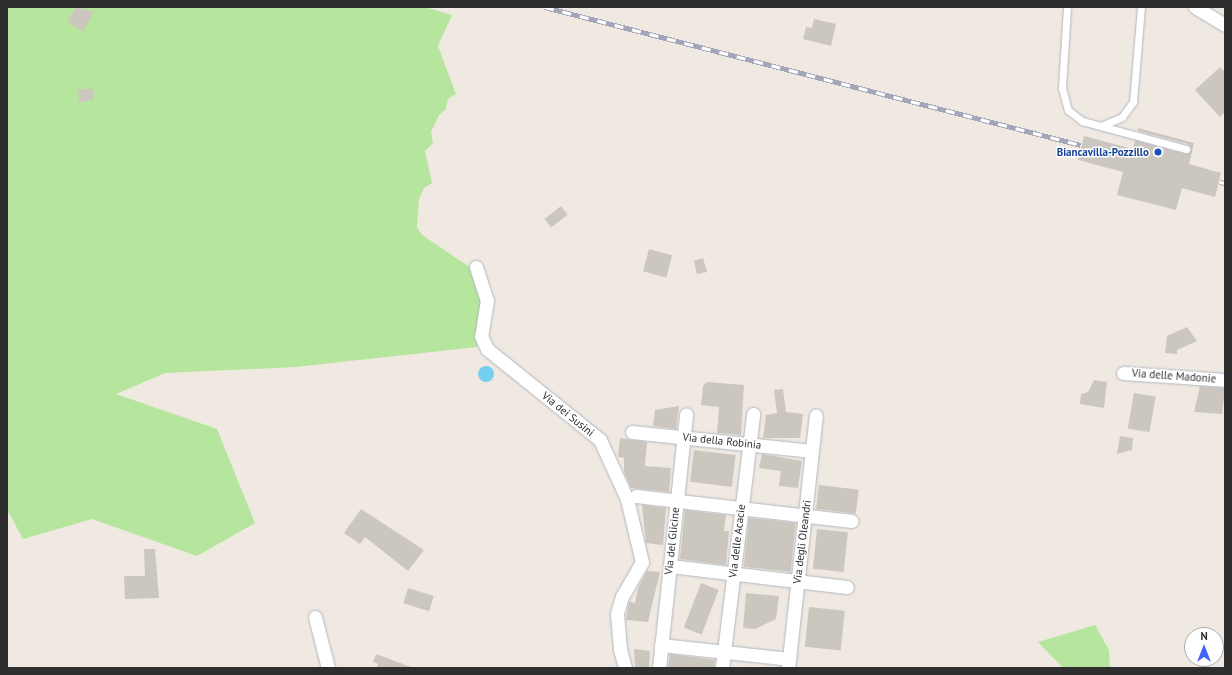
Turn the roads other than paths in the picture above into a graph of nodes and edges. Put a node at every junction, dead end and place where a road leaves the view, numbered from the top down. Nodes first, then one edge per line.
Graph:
1 (1066, 7) edge
2 (1141, 7) edge
3 (1195, 7) edge
4 (1225, 25) edge
5 (1101, 126) junction
6 (1186, 149) dead end
7 (476, 267) dead end
8 (1122, 373) dead end
9 (1225, 380) edge
10 (686, 414) dead end
11 (753, 414) dead end
12 (816, 416) dead end
13 (632, 432) dead end
14 (683, 437) junction
15 (749, 444) junction
16 (812, 451) junction
17 (636, 496) dead end
18 (676, 501) junction
19 (741, 508) junction
20 (805, 515) junction
21 (852, 521) dead end
22 (670, 566) junction
23 (733, 573) junction
24 (798, 581) junction
25 (847, 587) dead end
26 (315, 617) dead end
27 (661, 645) junction
28 (724, 652) junction
29 (788, 664) edge
30 (328, 668) edge
31 (625, 668) edge
32 (658, 668) edge
33 (722, 668) edge

1 - 5 lane
2 - 5 lane
3 - 4 street
5 - 6 lane
7 - 31 street, Via dei Susini
8 - 9 street, Via delle Madonie
10 - 14 street, Via del Glicine
11 - 15 street, Via delle Acacie
12 - 16 street, Via degli Oleandri
13 - 14 street, Via della Robinia
14 - 15 street, Via della Robinia
14 - 18 street, Via del Glicine
15 - 16 street, Via della Robinia
15 - 19 street, Via delle Acacie
16 - 20 street, Via degli Oleandri
17 - 18 street
18 - 19 street
18 - 22 street, Via del Glicine
19 - 20 street
19 - 23 street, Via delle Acacie
20 - 21 street
20 - 24 street, Via degli Oleandri
22 - 23 street
22 - 27 street, Via del Glicine
23 - 24 street
23 - 28 street, Via delle Acacie
24 - 25 street
24 - 29 street, Via degli Oleandri
26 - 30 street
27 - 28 street
27 - 32 street, Via del Glicine
28 - 29 street
28 - 33 street, Via delle Acacie

